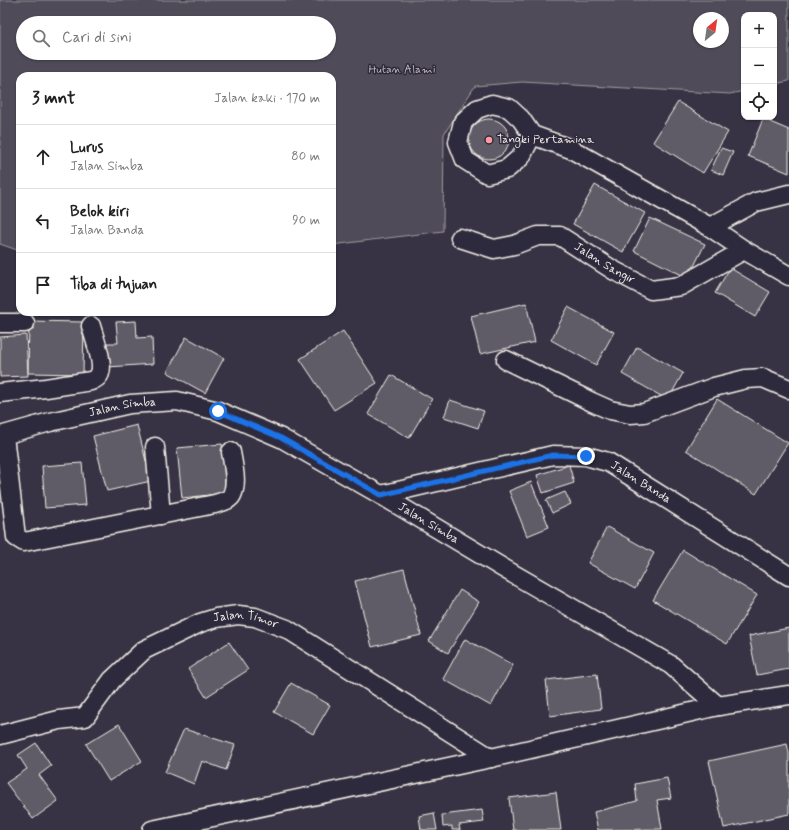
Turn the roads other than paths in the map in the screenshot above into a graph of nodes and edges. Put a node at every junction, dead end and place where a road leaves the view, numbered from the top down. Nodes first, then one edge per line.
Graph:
1 (532, 135) dead end
2 (789, 194) edge
3 (710, 227) junction
4 (460, 238) dead end
5 (744, 250) junction
6 (789, 276) edge
7 (0, 323) edge
8 (25, 323) dead end
9 (91, 326) dead end
10 (506, 360) dead end
11 (789, 389) edge
12 (0, 392) edge
13 (2, 436) edge
14 (155, 447) dead end
15 (231, 452) dead end
16 (381, 495) junction
17 (161, 515) junction
18 (789, 576) edge
19 (789, 695) edge
20 (718, 706) junction
21 (0, 735) edge
22 (491, 758) junction
23 (152, 830) edge

1 - 3 street
2 - 3 street
3 - 5 street
4 - 5 street, Jalan Sangir
5 - 6 street
7 - 8 street
9 - 12 street
10 - 11 street
13 - 16 street, Jalan Simba
13 - 17 street
14 - 17 street
15 - 17 street
16 - 18 street, Jalan Banda
16 - 20 street, Jalan Simba
19 - 20 street
20 - 22 street
21 - 22 street, Jalan Timor
22 - 23 street

